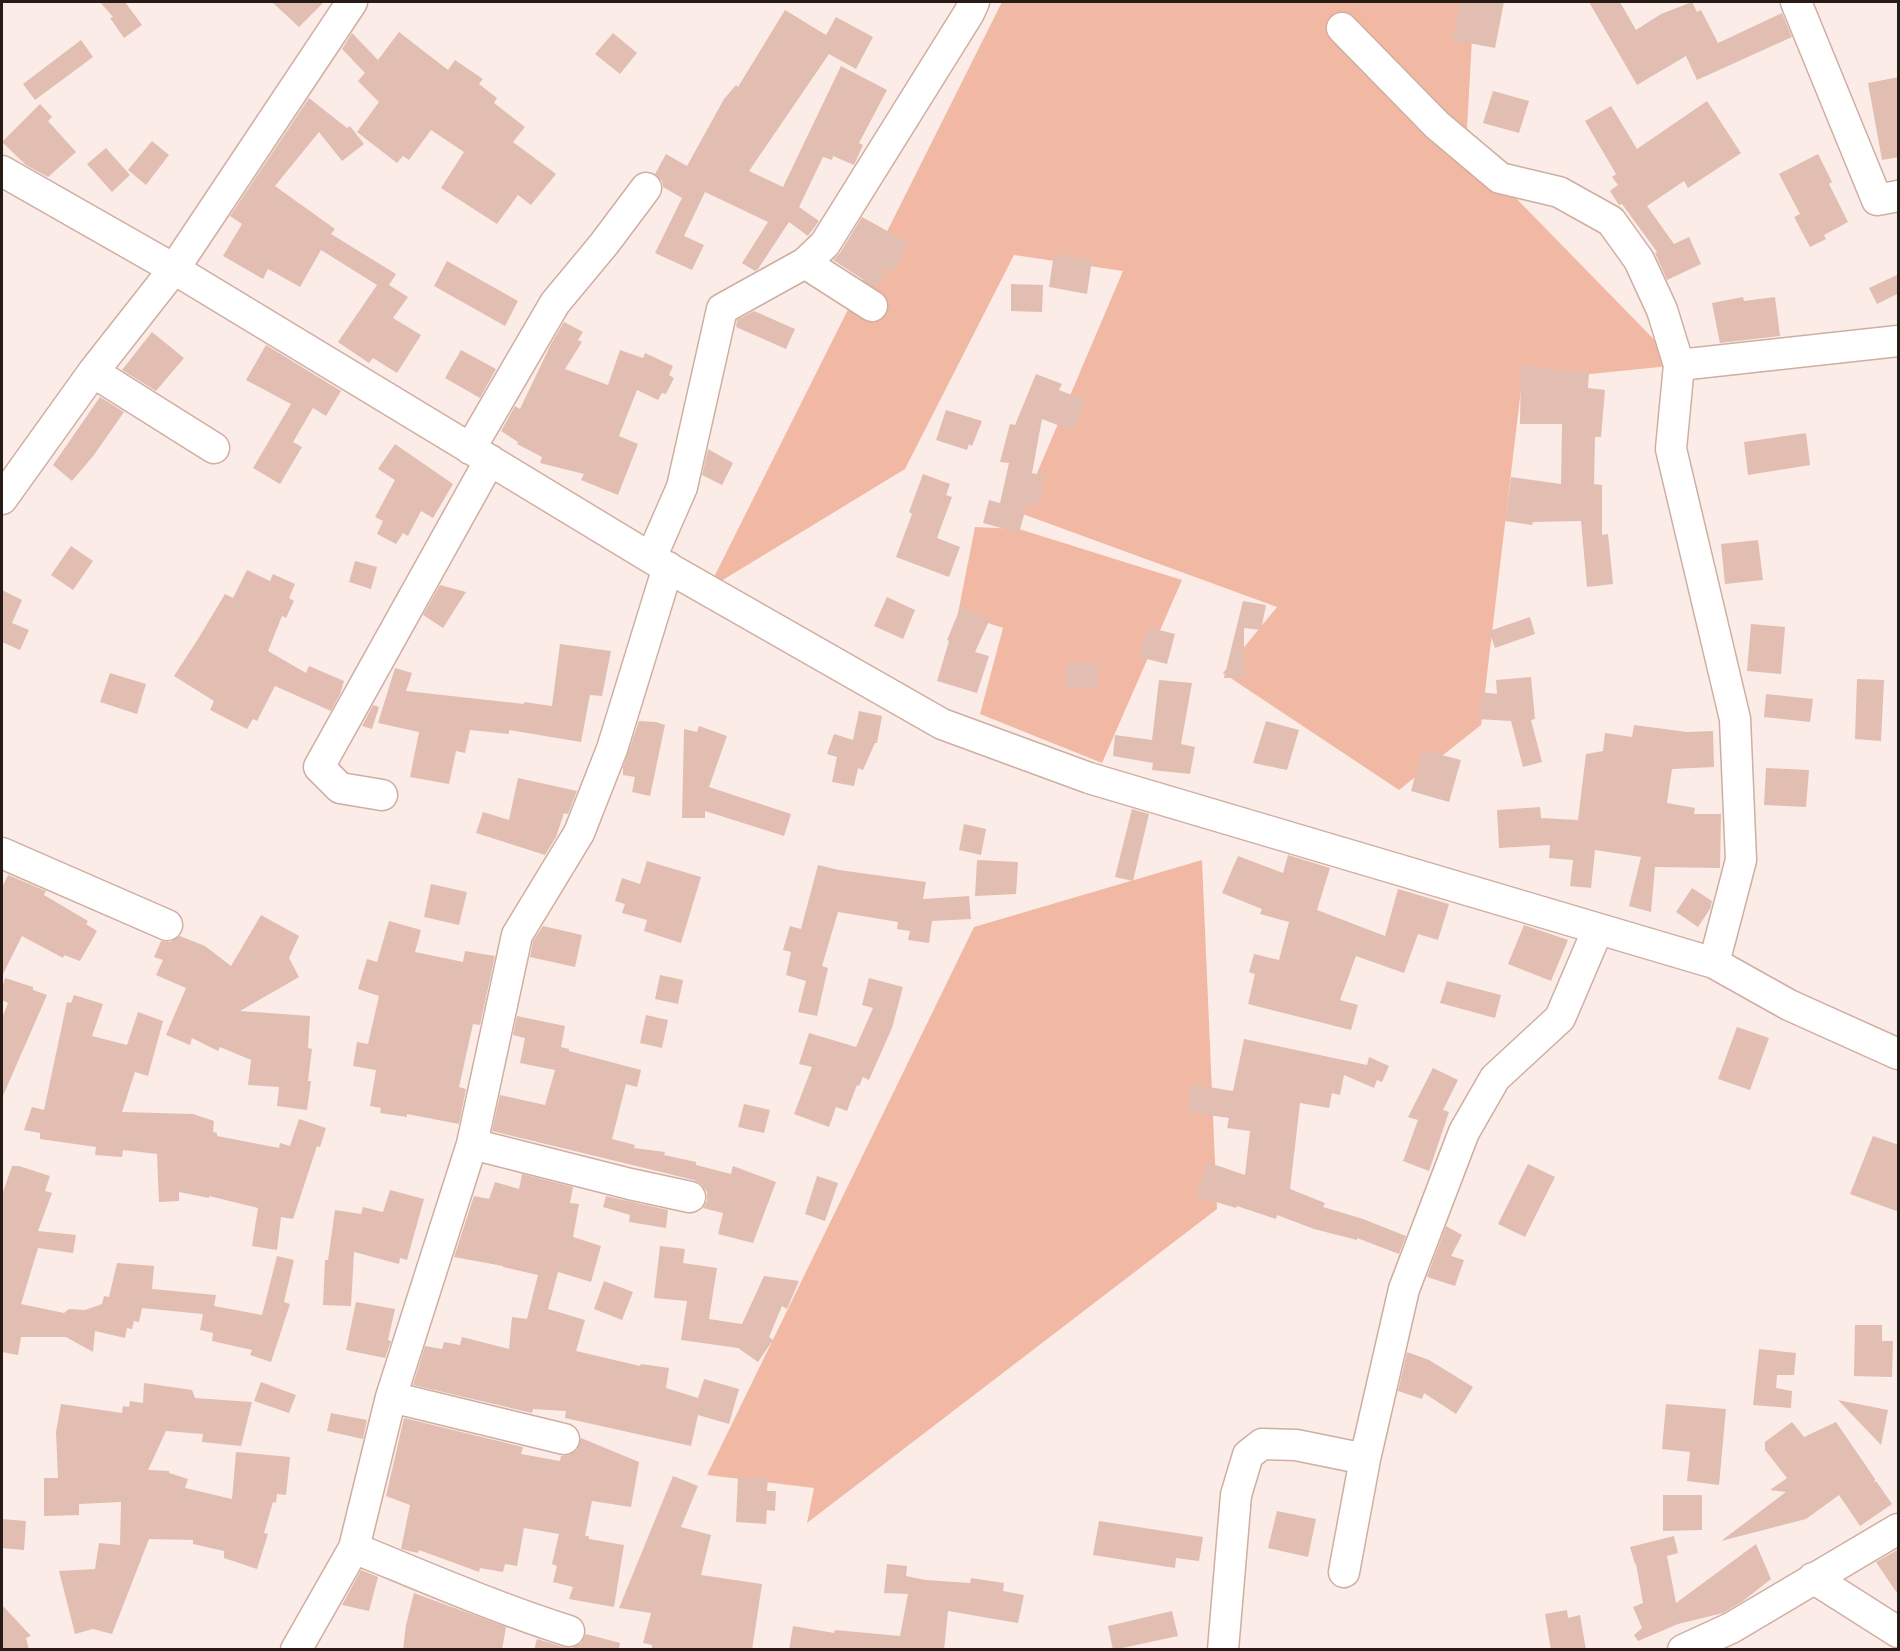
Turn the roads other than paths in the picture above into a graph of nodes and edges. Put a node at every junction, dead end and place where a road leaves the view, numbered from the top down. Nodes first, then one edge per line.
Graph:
1 (352, 2) edge
2 (974, 2) edge
3 (1796, 2) edge
4 (1342, 28) dead end
5 (2, 171) edge
6 (646, 188) dead end
7 (1899, 196) edge
8 (805, 263) junction
9 (174, 268) junction
10 (872, 306) dead end
11 (1899, 341) edge
12 (1679, 365) junction
13 (93, 372) junction
14 (214, 448) dead end
15 (480, 455) junction
16 (2, 499) edge
17 (660, 563) junction
18 (382, 795) dead end
19 (2, 853) edge
20 (167, 925) dead end
21 (1598, 929) junction
22 (1714, 963) junction
23 (1899, 1054) edge
24 (472, 1144) junction
25 (690, 1197) dead end
26 (391, 1397) junction
27 (564, 1439) dead end
28 (1365, 1459) junction
29 (1899, 1529) edge
30 (354, 1548) junction
31 (1344, 1572) dead end
32 (1813, 1578) junction
33 (569, 1630) dead end
34 (1899, 1632) edge
35 (1696, 1647) edge
36 (296, 1650) edge
37 (1223, 1650) edge

1 - 9 street
2 - 8 street
3 - 7 street
4 - 12 street
5 - 9 street
6 - 15 street
8 - 10 street
8 - 17 street
9 - 13 street
9 - 15 street
11 - 12 street
12 - 22 street
13 - 14 street
13 - 16 street
15 - 17 street
15 - 18 street
17 - 21 street
17 - 24 street
19 - 20 street
21 - 22 street
21 - 28 street
22 - 23 street
24 - 25 street
24 - 26 street
26 - 27 street
26 - 30 street
28 - 31 street
28 - 37 street
29 - 32 street
30 - 33 street
30 - 36 street
32 - 34 street
32 - 35 street

